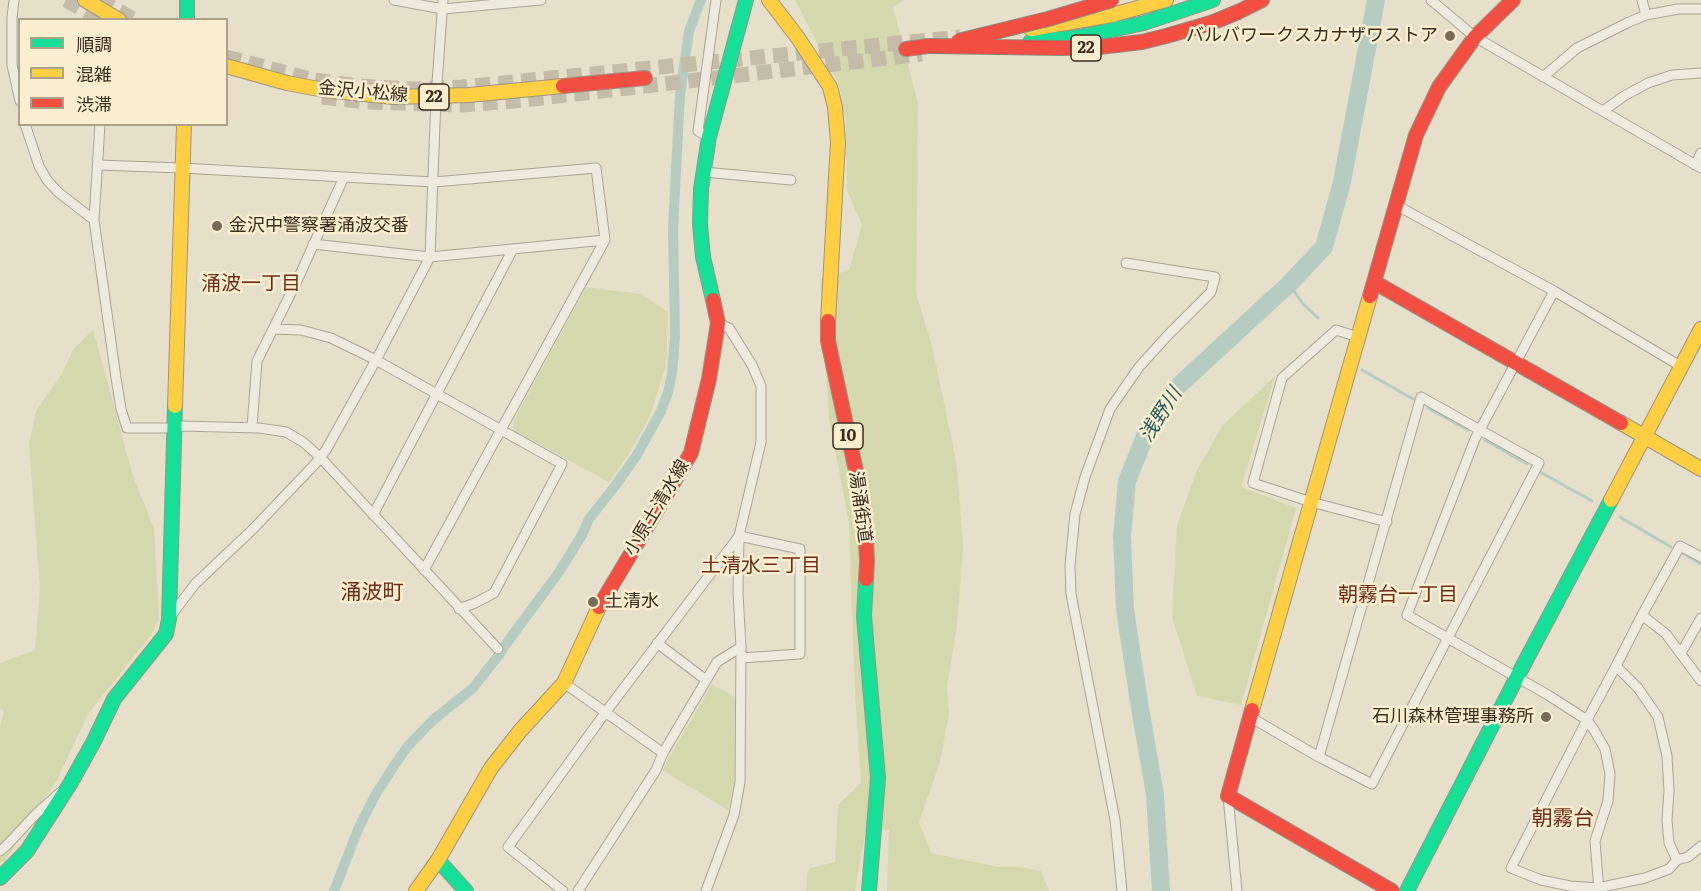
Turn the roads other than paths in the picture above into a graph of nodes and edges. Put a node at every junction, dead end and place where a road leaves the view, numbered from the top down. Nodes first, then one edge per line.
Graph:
1 (14, 0) edge
2 (85, 0) edge
3 (187, 0) edge
4 (394, 0) edge
5 (541, 0) edge
6 (716, 0) edge
7 (746, 0) edge
8 (769, 0) edge
9 (1112, 0) edge
10 (1166, 0) edge
11 (1213, 0) edge
12 (1262, 0) edge
13 (1431, 0) edge
14 (1513, 0) edge
15 (1642, 0) edge
16 (443, 5) edge
17 (1701, 9) edge
18 (1646, 15) junction
19 (116, 18) edge
20 (187, 18) edge
21 (16, 20) edge
22 (1475, 37) junction
23 (928, 46) junction
24 (906, 49) tunnel mouth
25 (228, 67) edge
26 (1701, 73) edge
27 (1543, 77) junction
28 (645, 78) dead end
29 (18, 92) edge
30 (436, 97) junction
31 (1603, 111) junction
32 (26, 126) edge
33 (100, 126) edge
34 (184, 126) edge
35 (709, 137) junction
36 (1701, 153) edge
37 (98, 165) junction
38 (1698, 167) edge
39 (183, 168) junction
40 (704, 172) junction
41 (344, 177) junction
42 (791, 180) dead end
43 (434, 182) junction
44 (1396, 205) junction
45 (94, 220) junction
46 (605, 240) junction
47 (313, 244) junction
48 (513, 249) junction
49 (430, 257) junction
50 (1126, 263) dead end
51 (1374, 282) junction
52 (1554, 291) junction
53 (718, 323) junction
54 (273, 329) junction
55 (1701, 329) edge
56 (1358, 338) junction
57 (376, 360) junction
58 (1515, 362) junction
59 (1682, 367) junction
60 (437, 394) junction
61 (252, 427) junction
62 (175, 428) junction
63 (502, 430) junction
64 (1480, 430) junction
65 (1644, 436) junction
66 (320, 457) junction
67 (1701, 469) edge
68 (1311, 502) junction
69 (373, 515) junction
70 (1387, 522) junction
71 (738, 536) junction
72 (1701, 557) edge
73 (424, 570) junction
74 (459, 609) junction
75 (1642, 615) junction
76 (1701, 618) edge
77 (169, 619) junction
78 (1448, 638) junction
79 (657, 644) junction
80 (741, 646) junction
81 (498, 650) dead end
82 (1681, 653) junction
83 (741, 658) junction
84 (1616, 666) junction
85 (1517, 677) junction
86 (706, 680) junction
87 (1701, 681) edge
88 (564, 682) junction
89 (605, 713) junction
90 (1250, 717) junction
91 (1587, 720) junction
92 (663, 753) junction
93 (1319, 757) junction
94 (70, 784) junction
95 (1228, 796) junction
96 (1701, 846) edge
97 (0, 851) edge
98 (438, 860) junction
99 (1677, 860) junction
100 (0, 878) edge
101 (1599, 889) edge
102 (417, 891) edge
103 (466, 891) edge
104 (563, 891) edge
105 (578, 891) edge
106 (706, 891) edge
107 (869, 891) edge
108 (1122, 891) edge
109 (1237, 891) edge
110 (1392, 891) edge
111 (1407, 891) edge

1 - 21 street
2 - 19 main road
3 - 20 main road
4 - 16 street
5 - 16 street
6 - 35 street
7 - 35 main road, 小原土清水線
8 - 107 main road, 湯涌街道 / 10
9 - 23 main road, 22, bridge
10 - 11 main road, 22
12 - 23 main road, 22, bridge
13 - 22 street
14 - 22 main road
15 - 18 street
16 - 30 street
17 - 18 street
18 - 27 street
21 - 29 street
22 - 27 street
22 - 44 main road
23 - 24 main road, 22
25 - 30 main road, 金沢小松線 / 22
26 - 31 street
27 - 31 street
28 - 30 main road, 金沢小松線 / 22
30 - 43 street
31 - 38 street
32 - 45 street
33 - 37 street
34 - 39 main road
35 - 40 main road, 小原土清水線
36 - 38 street
37 - 39 street
37 - 45 street
39 - 41 street
39 - 62 main road
40 - 42 street
40 - 53 main road, 小原土清水線
41 - 43 street
41 - 47 street
43 - 46 street
43 - 49 street
44 - 51 main road
44 - 52 street
45 - 62 street
46 - 48 street
46 - 63 street
47 - 49 street
47 - 54 street
48 - 49 street
48 - 60 street
49 - 57 street
50 - 108 street
51 - 56 main road
51 - 58 main road
52 - 58 street
52 - 59 street
53 - 71 street
53 - 88 main road, 小原土清水線
54 - 57 street
54 - 61 street
55 - 59 main road
56 - 68 main road
56 - 68 street
57 - 60 street
57 - 66 street
58 - 64 street
58 - 65 main road
59 - 65 main road
60 - 63 street
60 - 69 street
61 - 62 street
61 - 66 street
62 - 77 main road
63 - 73 street
63 - 74 street
64 - 70 street
64 - 78 street
64 - 78 street
65 - 67 main road
65 - 85 main road
66 - 69 street
66 - 77 street
68 - 70 street
68 - 90 main road
69 - 73 street
70 - 93 street
71 - 79 street
71 - 80 street
71 - 83 street
72 - 75 street
73 - 74 street
74 - 81 street
75 - 82 street
75 - 84 street
76 - 82 street
77 - 94 main road
78 - 85 street
78 - 93 street
79 - 86 street
79 - 89 street
80 - 83 street
80 - 86 street
82 - 87 street
83 - 106 street
84 - 91 street
84 - 99 street
85 - 91 street
85 - 111 main road
86 - 92 street
88 - 89 street
88 - 98 main road, 小原土清水線
89 - 92 street
89 - 104 street
90 - 93 street
90 - 95 main road
91 - 101 street
91 - 101 street
92 - 105 street
94 - 97 street
94 - 100 main road
95 - 109 street
95 - 110 main road
96 - 99 street
98 - 102 main road, 小原土清水線
98 - 103 main road
99 - 101 street

